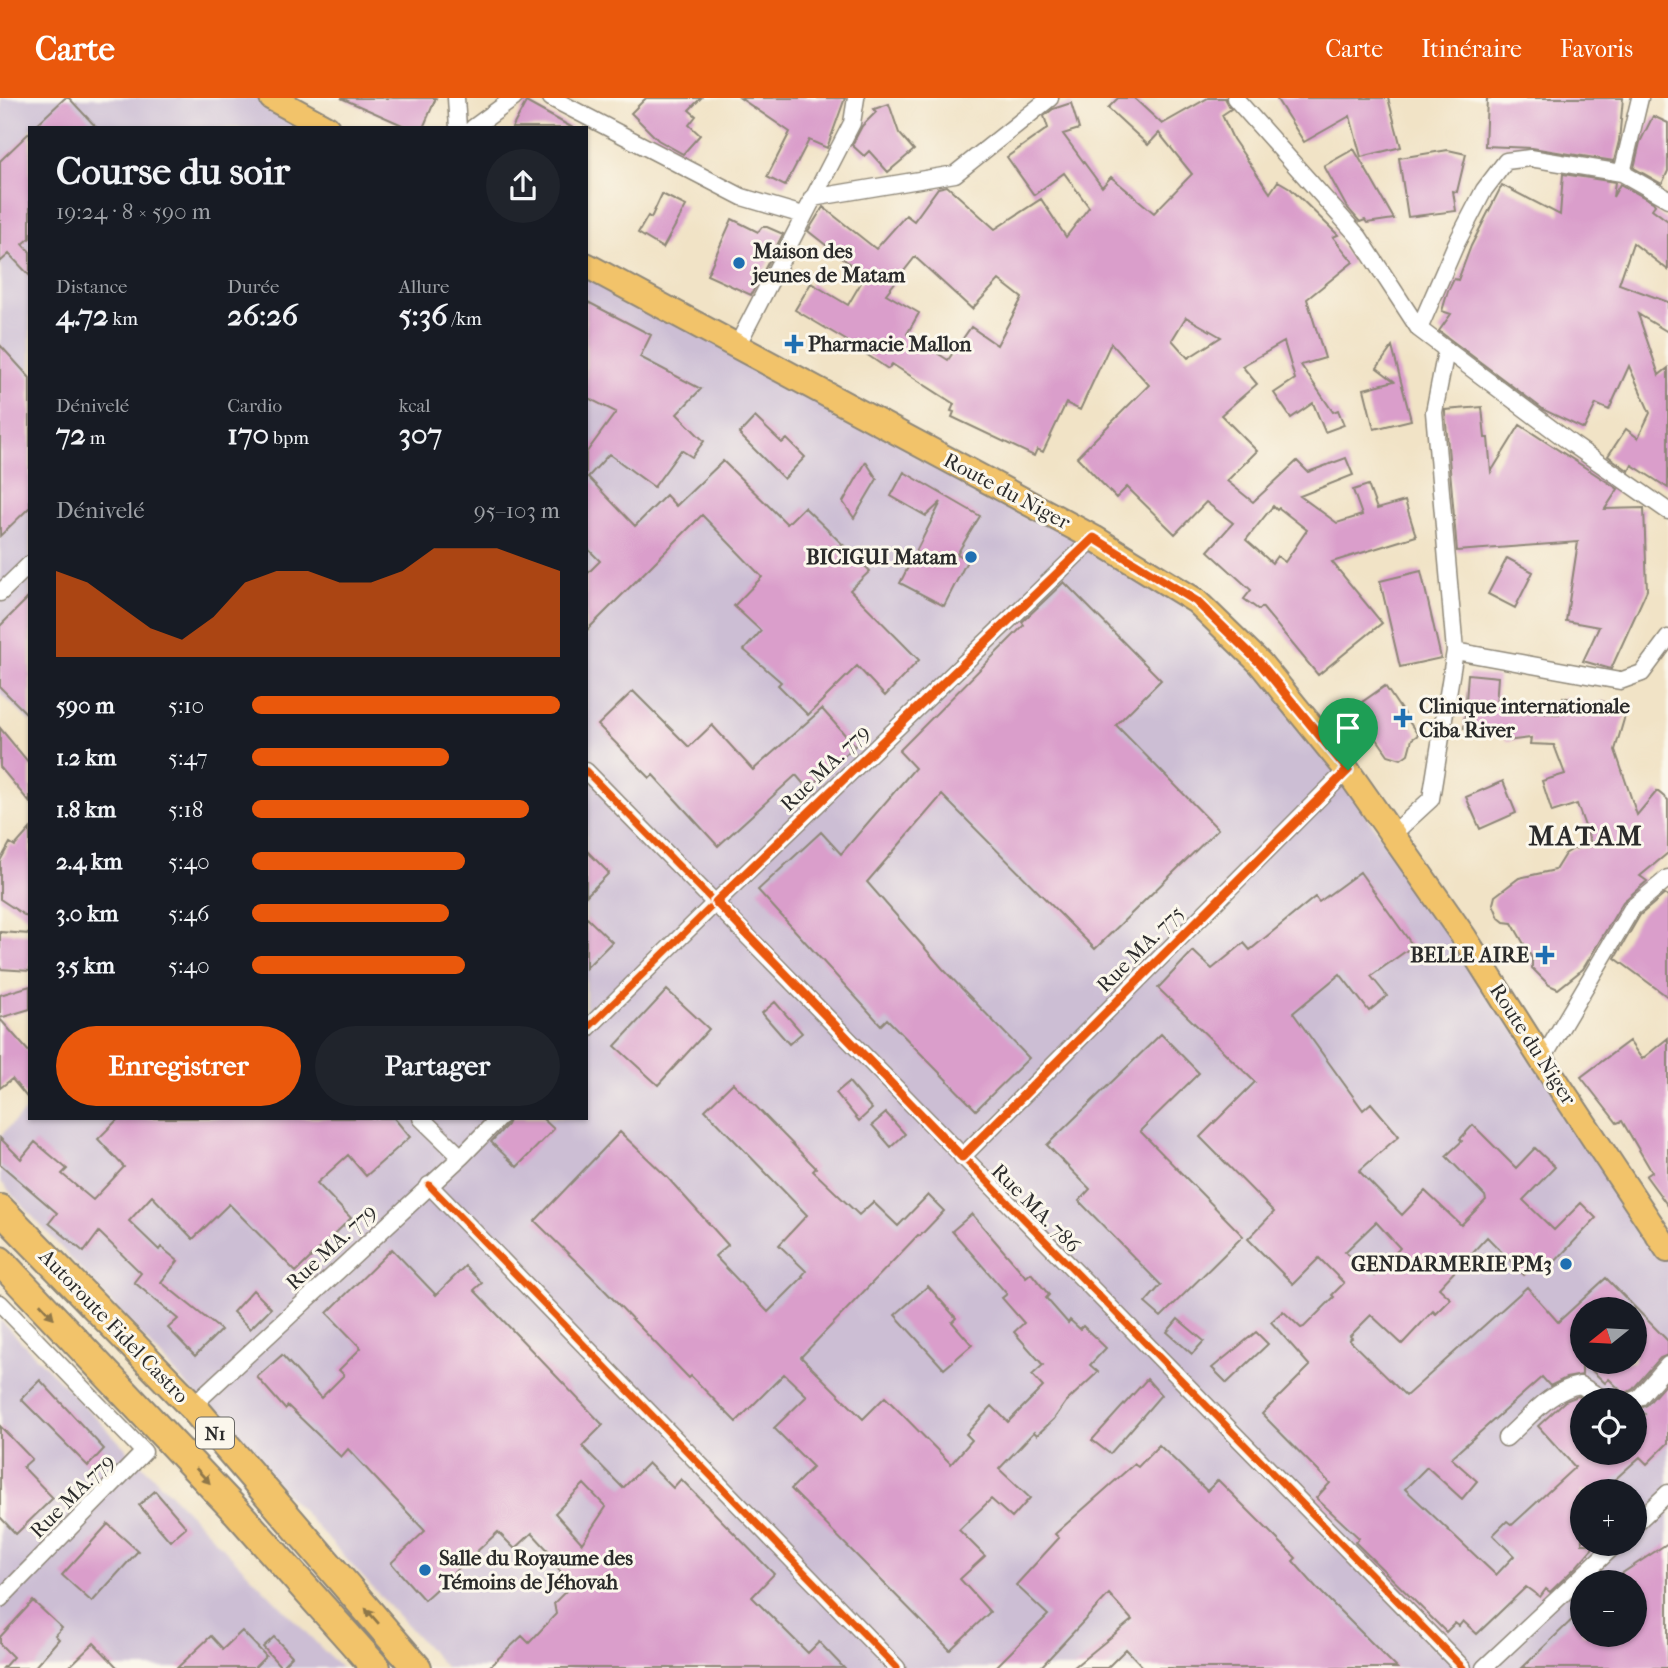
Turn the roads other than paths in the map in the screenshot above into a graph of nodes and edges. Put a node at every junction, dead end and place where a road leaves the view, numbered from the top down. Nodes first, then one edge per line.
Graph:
1 (272, 98) edge
2 (456, 98) edge
3 (514, 98) edge
4 (551, 98) edge
5 (856, 98) edge
6 (1050, 98) edge
7 (1235, 98) edge
8 (1640, 98) edge
9 (323, 126) edge
10 (457, 126) edge
11 (476, 126) edge
12 (1622, 173) junction
13 (812, 198) junction
14 (1668, 199) edge
15 (803, 215) junction
16 (588, 266) edge
17 (1419, 329) junction
18 (738, 344) junction
19 (1446, 351) junction
20 (1668, 511) edge
21 (1094, 538) junction
22 (28, 566) edge
23 (0, 593) edge
24 (1668, 638) edge
25 (1455, 651) junction
26 (1348, 770) junction
27 (588, 773) edge
28 (1393, 834) junction
29 (1668, 878) edge
30 (716, 902) junction
31 (588, 1028) edge
32 (1542, 1060) junction
33 (423, 1120) edge
34 (497, 1120) edge
35 (461, 1157) junction
36 (962, 1157) junction
37 (429, 1185) junction
38 (0, 1209) edge
39 (1668, 1250) edge
40 (0, 1261) edge
41 (0, 1303) edge
42 (1668, 1364) edge
43 (1585, 1388) edge
44 (1647, 1389) edge
45 (192, 1406) junction
46 (1506, 1438) dead end
47 (1668, 1493) edge
48 (1647, 1513) edge
49 (1603, 1556) edge
50 (0, 1599) edge
51 (376, 1668) edge
52 (416, 1668) edge
53 (897, 1668) edge
54 (1463, 1668) edge
55 (1484, 1668) edge

1 - 9 main road
2 - 10 street
3 - 11 street
4 - 15 street
5 - 13 street
6 - 13 street
7 - 17 street
8 - 12 street
12 - 14 street
12 - 17 street
13 - 15 street
15 - 18 street
16 - 18 main road, Route du Niger
17 - 19 street
18 - 21 main road, Route du Niger
19 - 20 street
19 - 25 street
21 - 26 main road, Route du Niger
21 - 30 street, Rue MA. 779
22 - 23 street
24 - 25 street
25 - 28 street
26 - 28 main road, Route du Niger
26 - 36 street, Rue MA. 775
27 - 30 street, Rue MA. 786
28 - 32 main road, Route du Niger
29 - 32 street
30 - 31 street, Rue MA. 779
30 - 36 street, Rue MA. 786
32 - 39 main road, Route du Niger
33 - 35 street
34 - 35 street, Rue MA. 779
35 - 37 street, Rue MA. 779
36 - 54 street, Rue MA. 786
37 - 45 street, Rue MA. 779
37 - 53 street
38 - 45 highway, Autoroute Fidel Castro / N1
40 -> 51 highway, Autoroute Fidel Castro / N1
41 - 50 street, Rue MA.779
42 - 44 street
43 - 46 street
52 -> 45 highway, Autoroute Fidel Castro / N1
47 - 48 street
49 - 55 street

